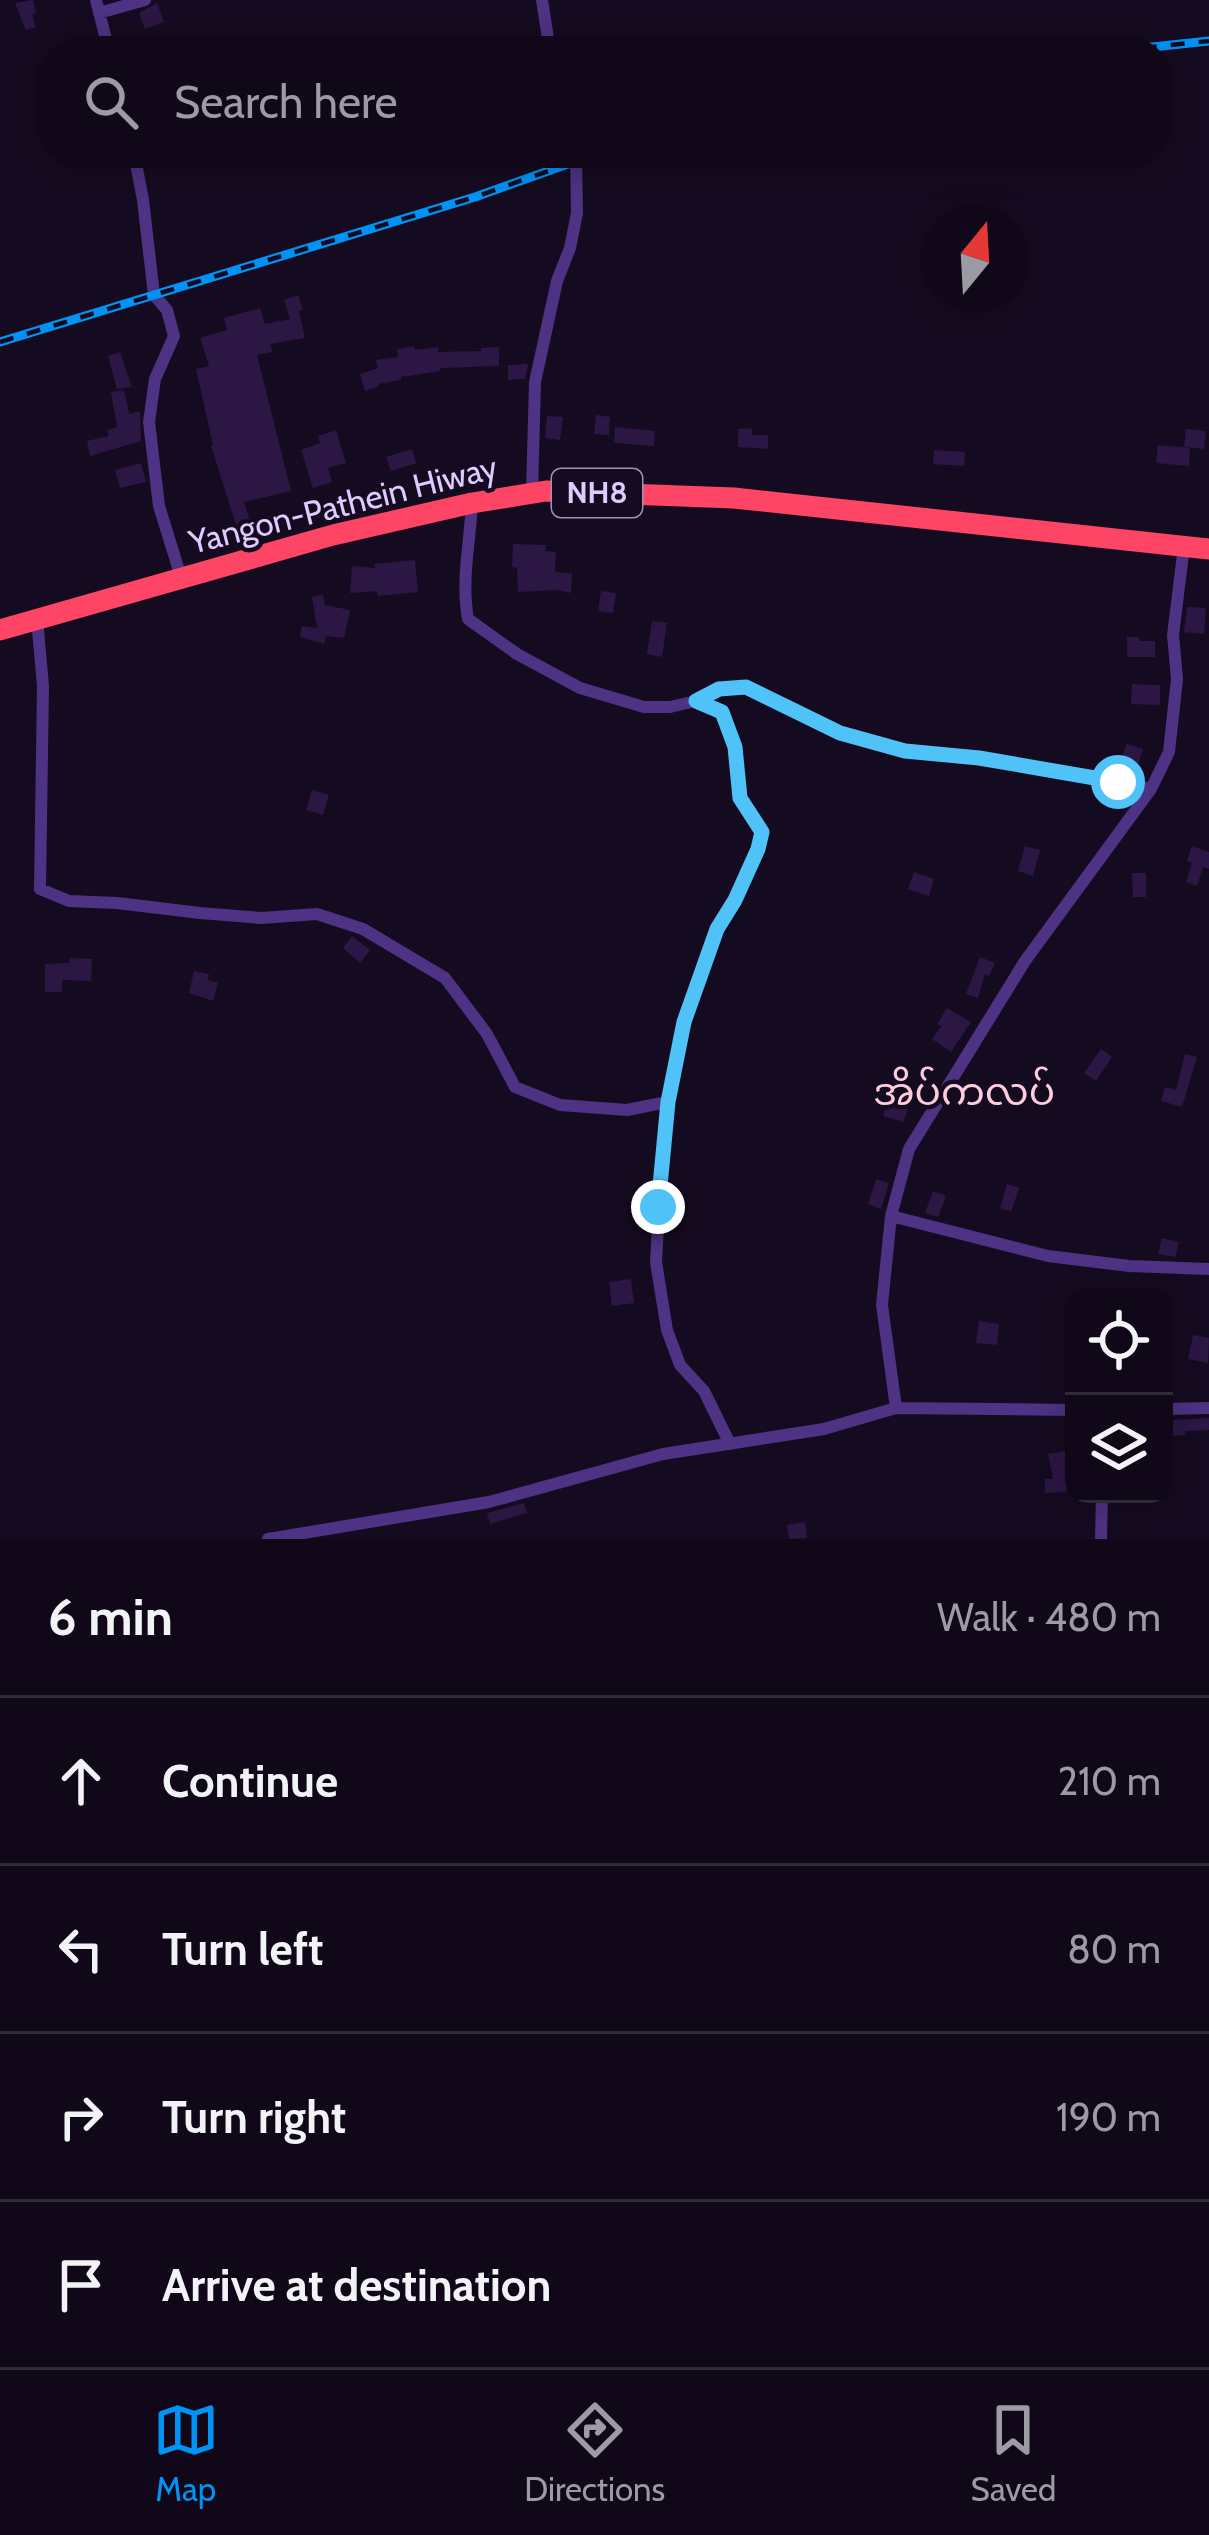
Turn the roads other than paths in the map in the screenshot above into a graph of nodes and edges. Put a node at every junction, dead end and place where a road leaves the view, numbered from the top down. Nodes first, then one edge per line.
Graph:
1 (145, 0) edge
2 (542, 0) edge
3 (98, 7) edge
4 (548, 36) edge
5 (137, 168) edge
6 (576, 168) edge
7 (532, 493) junction
8 (472, 502) junction
9 (1184, 546) junction
10 (1209, 549) edge
11 (181, 577) junction
12 (37, 619) junction
13 (0, 630) edge
14 (696, 701) junction
15 (1150, 789) junction
16 (668, 1102) junction
17 (891, 1216) junction
18 (1209, 1269) edge
19 (896, 1408) junction
20 (1209, 1408) edge
21 (1173, 1409) edge
22 (1065, 1410) edge
23 (730, 1444) junction
24 (1102, 1503) edge
25 (268, 1539) edge
26 (1101, 1539) edge

1 - 3 street
2 - 4 street
5 - 11 street
6 - 7 street
7 - 8 highway, Yangon-Pathein Hiway / NH8
7 - 9 highway, Yangon-Pathein Hiway / NH8
8 - 11 highway, Yangon-Pathein Hiway / NH8
8 - 14 street
9 - 10 highway, Yangon-Pathein Hiway / NH8
9 - 15 street
11 - 12 highway, Yangon-Pathein Hiway / NH8
12 - 13 highway, Yangon-Pathein Hiway / NH8
12 - 16 street
14 - 15 street
14 - 16 street
15 - 17 street
16 - 23 street
17 - 18 street
17 - 19 street
19 - 22 street
19 - 23 street
20 - 21 street
23 - 25 street
24 - 26 street

